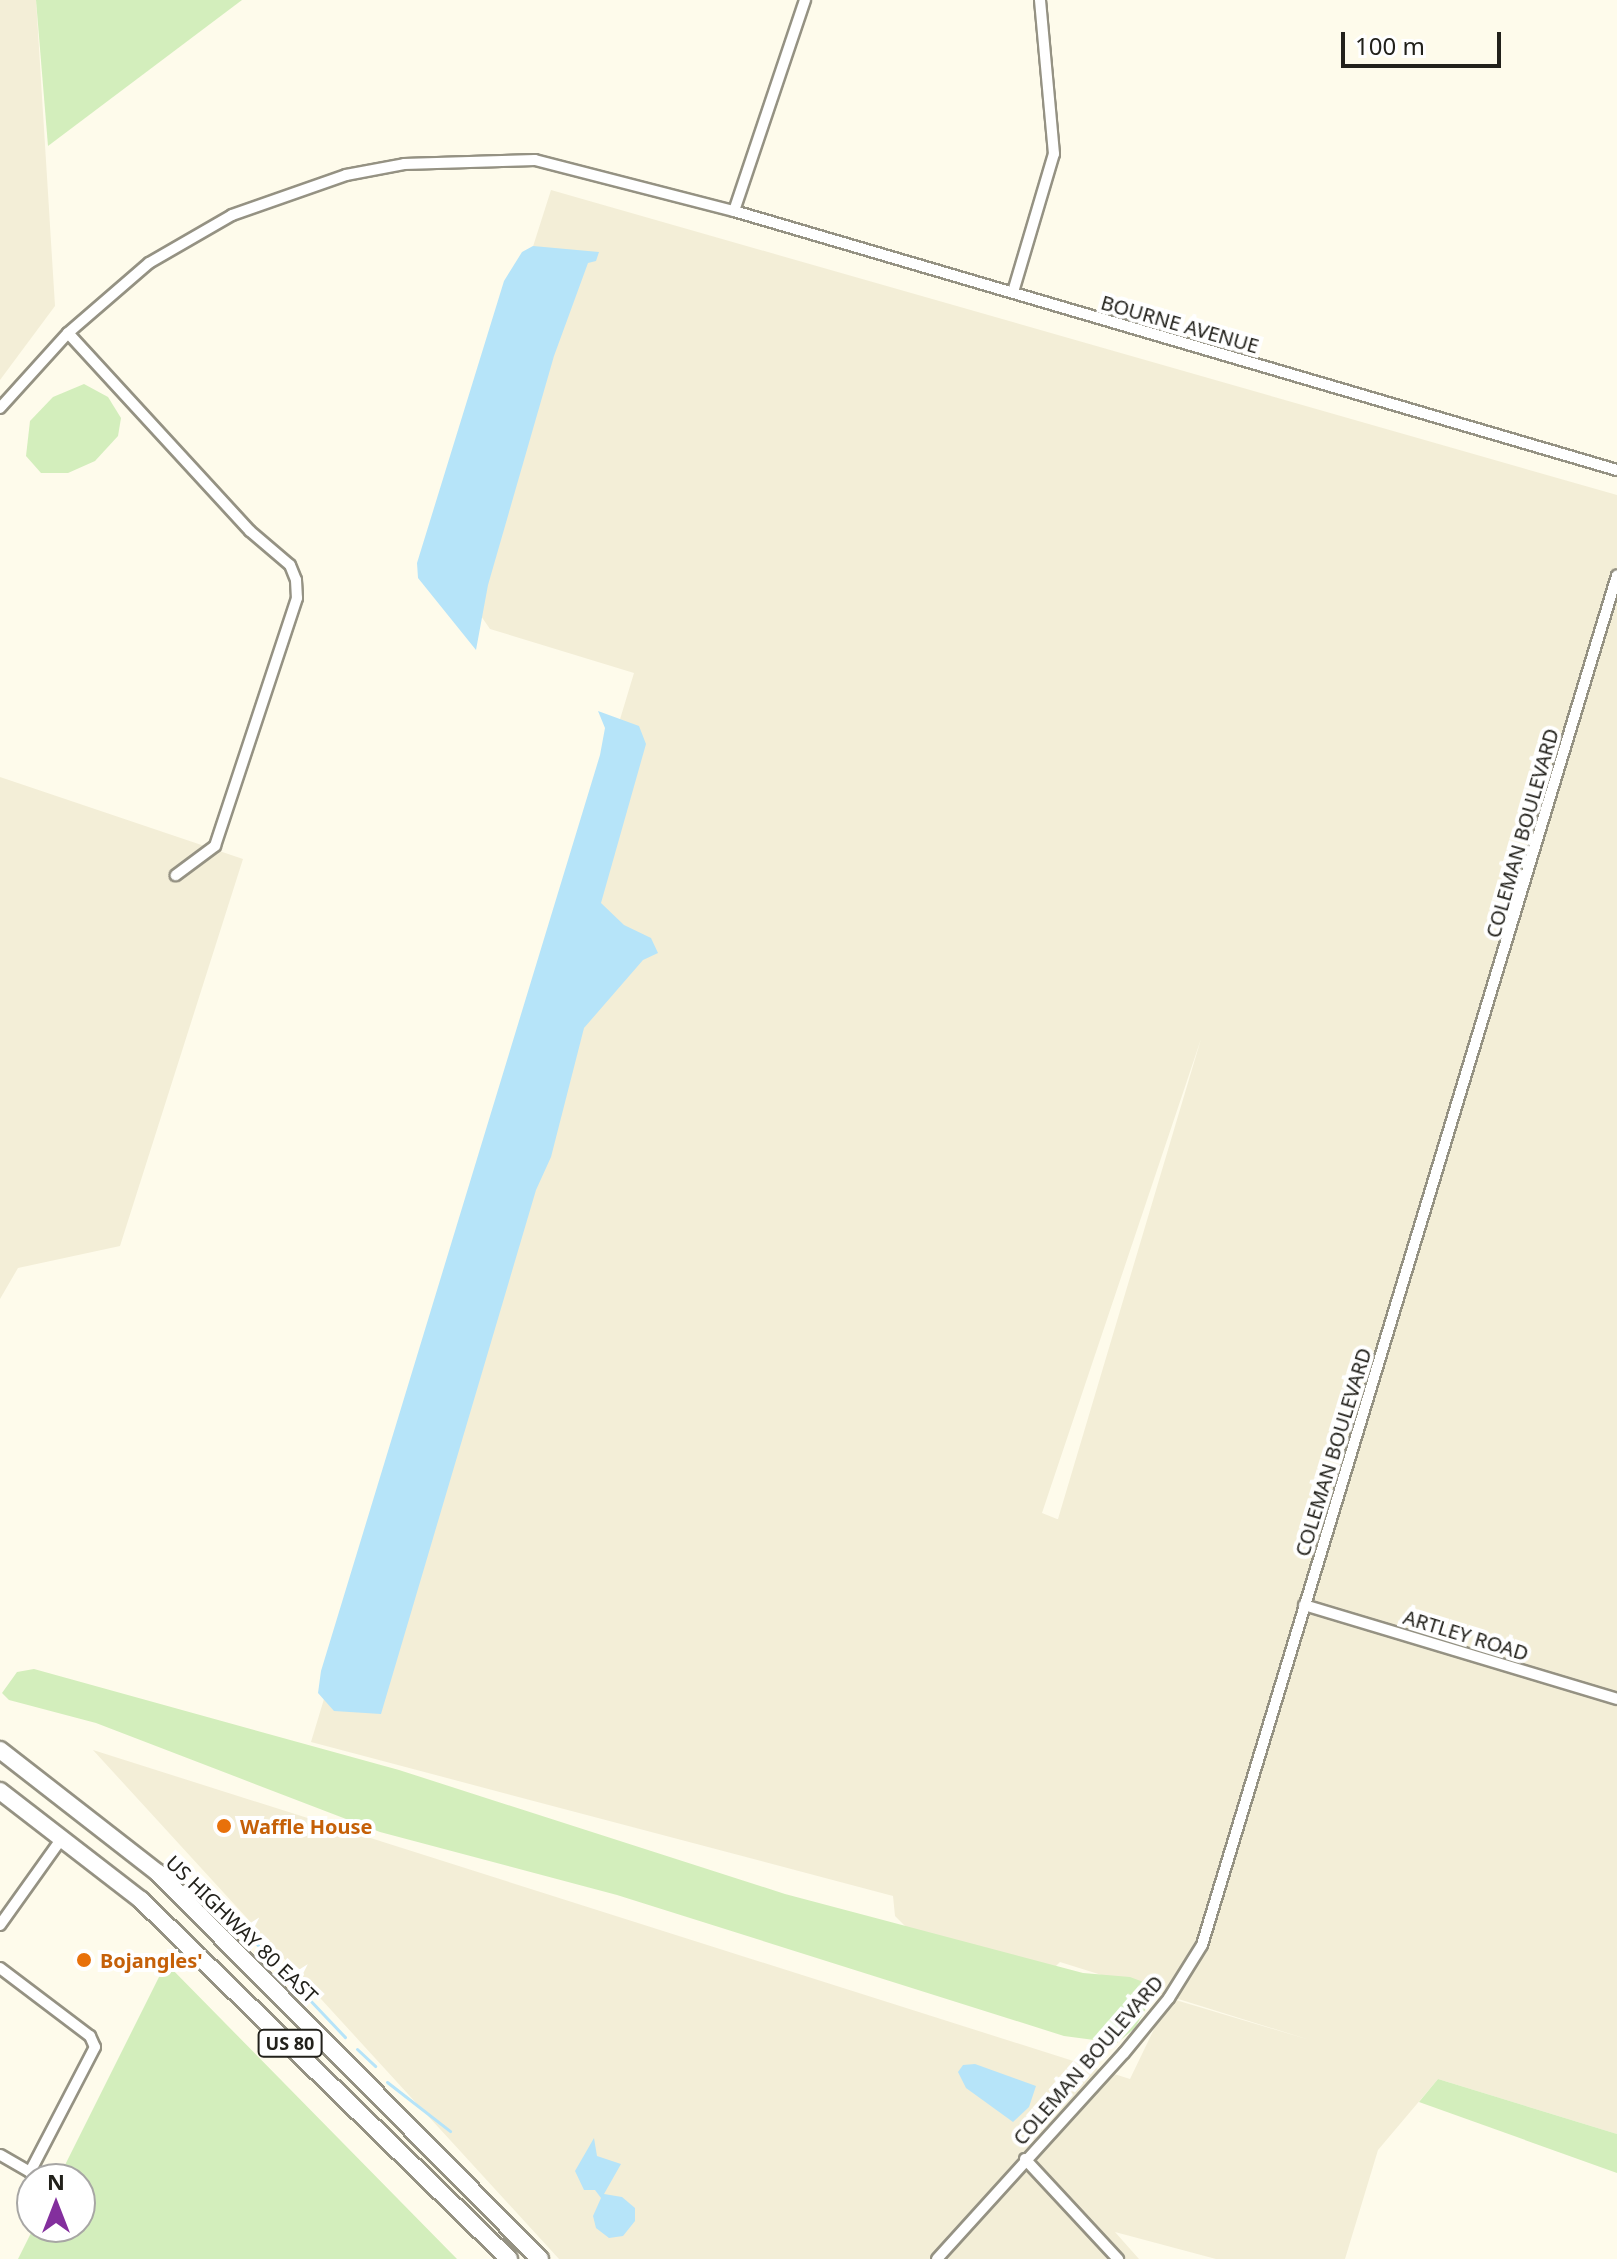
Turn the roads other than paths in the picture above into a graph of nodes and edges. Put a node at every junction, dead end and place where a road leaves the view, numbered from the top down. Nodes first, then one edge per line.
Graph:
1 (805, 0) edge
2 (1040, 0) edge
3 (734, 211) junction
4 (1013, 292) junction
5 (68, 333) junction
6 (1, 403) edge
7 (1617, 470) edge
8 (1617, 576) edge
9 (176, 875) dead end
10 (1304, 1605) junction
11 (1617, 1699) edge
12 (0, 1750) edge
13 (0, 1756) edge
14 (25, 1769) junction
15 (0, 1791) edge
16 (62, 1838) junction
17 (0, 1925) edge
18 (0, 1968) edge
19 (0, 2155) edge
20 (1025, 2159) junction
21 (509, 2259) edge
22 (540, 2259) edge
23 (937, 2259) edge
24 (1118, 2259) edge

1 - 3 street
2 - 4 street
3 - 4 street, BOURNE AVENUE
3 - 5 street, BOURNE AVENUE
4 - 7 street, BOURNE AVENUE
5 - 6 street, BOURNE AVENUE
5 - 9 street
8 - 10 street, COLEMAN BOULEVARD
10 - 11 street, ARTLEY ROAD
10 - 20 street, COLEMAN BOULEVARD
12 - 14 main road, US HIGHWAY 80 EAST / US 80
13 - 14 main road
14 - 22 main road, US HIGHWAY 80 EAST / US 80
15 - 16 main road, US 80
16 - 17 street
16 - 21 main road, US 80
18 - 19 street
20 - 23 street, COLEMAN BOULEVARD
20 - 24 street

